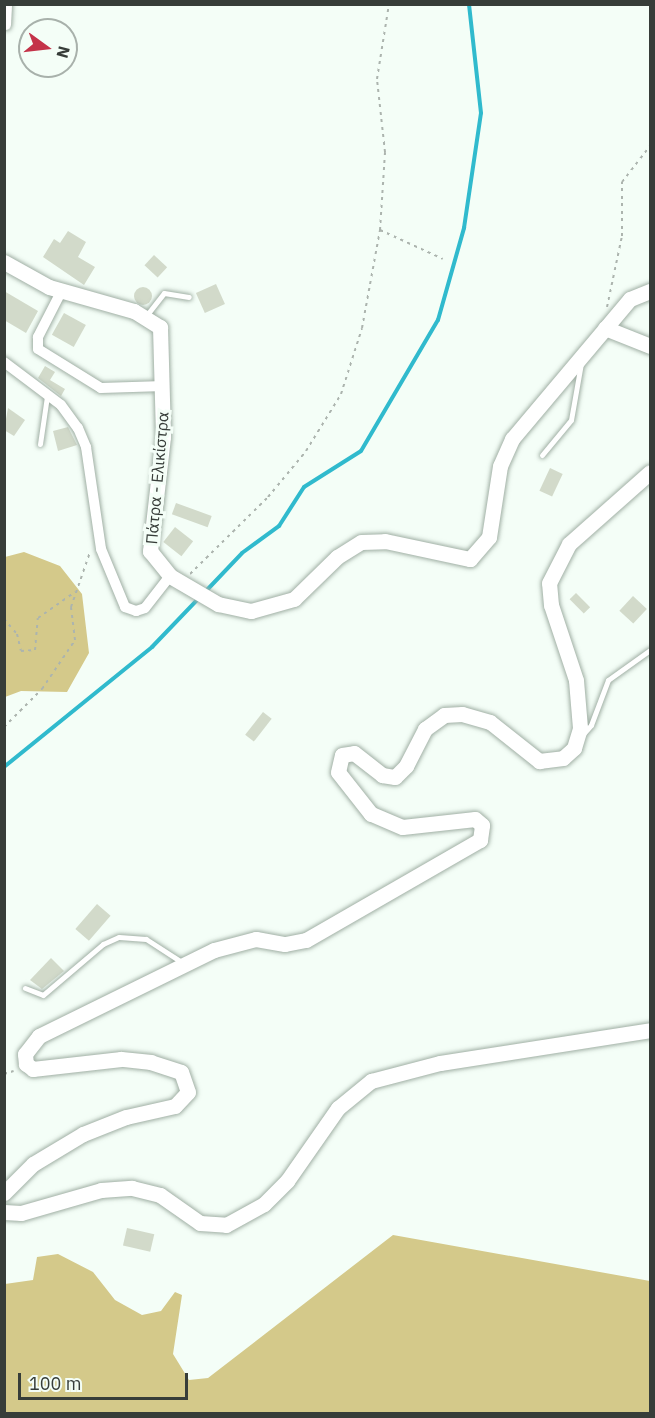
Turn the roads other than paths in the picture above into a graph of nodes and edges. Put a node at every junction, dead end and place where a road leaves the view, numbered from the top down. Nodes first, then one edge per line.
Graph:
1 (7, 4) edge
2 (6, 25) edge
3 (4, 262) edge
4 (651, 291) edge
5 (61, 292) junction
6 (189, 297) dead end
7 (146, 316) junction
8 (605, 328) junction
9 (651, 346) edge
10 (581, 356) junction
11 (4, 362) edge
12 (164, 386) junction
13 (47, 396) junction
14 (40, 444) dead end
15 (542, 455) dead end
16 (651, 472) edge
17 (176, 579) junction
18 (651, 650) edge
19 (578, 738) junction
20 (184, 964) junction
21 (25, 988) dead end
22 (651, 1030) edge
23 (4, 1193) edge
24 (4, 1212) edge

1 - 2 street
3 - 5 street
4 - 8 street, Πάτρα - Ελικίστρα
5 - 7 street
5 - 12 street
6 - 7 lane
7 - 12 street, Πάτρα - Ελικίστρα
8 - 9 street
8 - 10 street, Πάτρα - Ελικίστρα
10 - 15 lane
10 - 17 street, Πάτρα - Ελικίστρα
11 - 13 street
12 - 17 street, Πάτρα - Ελικίστρα
13 - 14 lane
13 - 17 street
16 - 19 street
18 - 19 lane
19 - 20 street
20 - 21 lane
20 - 23 street
22 - 24 street

